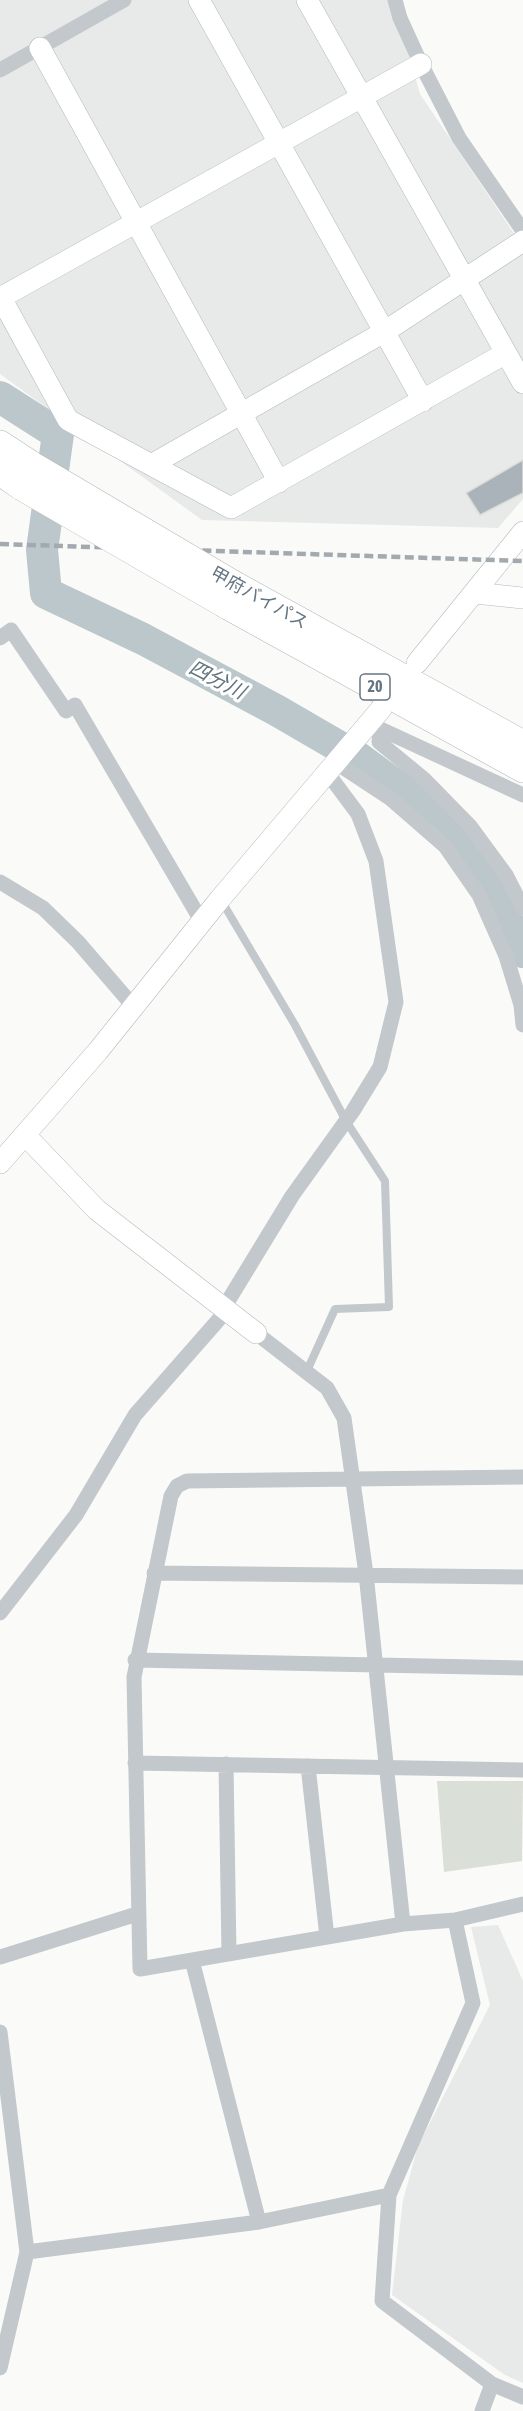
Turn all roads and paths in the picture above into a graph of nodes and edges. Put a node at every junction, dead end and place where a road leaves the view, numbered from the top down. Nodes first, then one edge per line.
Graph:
1 (124, 0) edge
2 (199, 0) edge
3 (307, 0) edge
4 (395, 0) edge
5 (40, 48) junction
6 (421, 64) junction
7 (0, 70) edge
8 (362, 98) junction
9 (279, 144) junction
10 (136, 222) junction
11 (523, 231) edge
12 (523, 241) edge
13 (464, 279) junction
14 (0, 297) edge
15 (384, 332) junction
16 (506, 353) junction
17 (523, 382) edge
18 (423, 402) junction
19 (242, 413) junction
20 (0, 444) edge
21 (152, 465) junction
22 (0, 472) edge
23 (27, 476) junction
24 (279, 482) junction
25 (523, 532) edge
26 (475, 593) junction
27 (231, 595) junction
28 (523, 598) edge
29 (0, 638) edge
30 (417, 663) dead end
31 (373, 724) junction
32 (523, 744) edge
33 (331, 767) junction
34 (523, 769) edge
35 (523, 795) edge
36 (0, 882) edge
37 (220, 899) junction
38 (523, 908) edge
39 (202, 922) junction
40 (134, 1007) junction
41 (523, 1025) edge
42 (346, 1121) junction
43 (25, 1135) junction
44 (0, 1163) edge
45 (226, 1307) junction
46 (256, 1333) joint
47 (306, 1373) junction
48 (523, 1478) edge
49 (353, 1479) junction
50 (154, 1573) junction
51 (366, 1574) junction
52 (523, 1577) edge
53 (0, 1612) edge
54 (135, 1660) junction
55 (376, 1665) junction
56 (523, 1668) edge
57 (135, 1763) junction
58 (226, 1764) junction
59 (308, 1766) junction
60 (387, 1767) junction
61 (523, 1770) edge
62 (523, 1904) edge
63 (137, 1914) junction
64 (455, 1920) junction
65 (403, 1924) junction
66 (327, 1937) junction
67 (229, 1954) junction
68 (0, 1957) edge
69 (192, 1960) junction
70 (0, 2032) edge
71 (389, 2195) junction
72 (259, 2222) junction
73 (27, 2253) junction
74 (0, 2368) edge
75 (492, 2384) junction
76 (523, 2397) edge
77 (482, 2411) edge

1 - 5 street
2 - 9 street
3 - 8 street
4 - 6 street
5 - 7 street
5 - 10 street
6 - 8 street
6 - 11 street
8 - 9 street
8 - 13 street
9 - 10 street
9 - 15 street
10 - 14 street
10 - 19 street
12 - 13 street
13 - 15 street
13 - 16 street
14 - 21 street
15 - 18 street
15 - 19 street
16 - 17 street
16 - 18 street
18 - 24 street
19 - 21 street
19 - 24 street
20 - 23 highway, 甲府バイパス / 20
21 - 24 street
22 - 23 highway, 甲府バイパス / 20
23 - 27 highway, 甲府バイパス / 20, bridge
25 - 26 street
26 - 28 street
26 - 30 street
27 - 32 highway, 甲府バイパス / 20
27 - 34 highway, 甲府バイパス / 20
29 - 39 street
31 - 33 street
31 - 35 street
31 - 38 street
33 - 37 street
33 - 41 street
33 - 42 street
36 - 40 street
37 - 39 street
37 - 42 lane
39 - 40 street
40 - 43 street
42 - 45 street
42 - 47 lane
43 - 44 street
43 - 45 street
45 - 46 street
45 - 53 street
46 - 47 street
47 - 49 street
48 - 49 street
49 - 50 street
49 - 51 street
50 - 51 street
50 - 54 street
51 - 52 street
51 - 55 street
54 - 55 street
54 - 57 street
55 - 56 street
55 - 60 street
57 - 58 street
57 - 63 street
58 - 59 street
58 - 67 street
59 - 60 street
59 - 66 street
60 - 61 street
60 - 65 street
62 - 64 street
63 - 68 street
63 - 69 street
64 - 65 street
64 - 71 street
65 - 66 street
66 - 67 street
67 - 69 street
69 - 72 street
70 - 73 street
71 - 72 street
71 - 75 street
72 - 73 street
73 - 74 street
75 - 76 street
75 - 77 street

